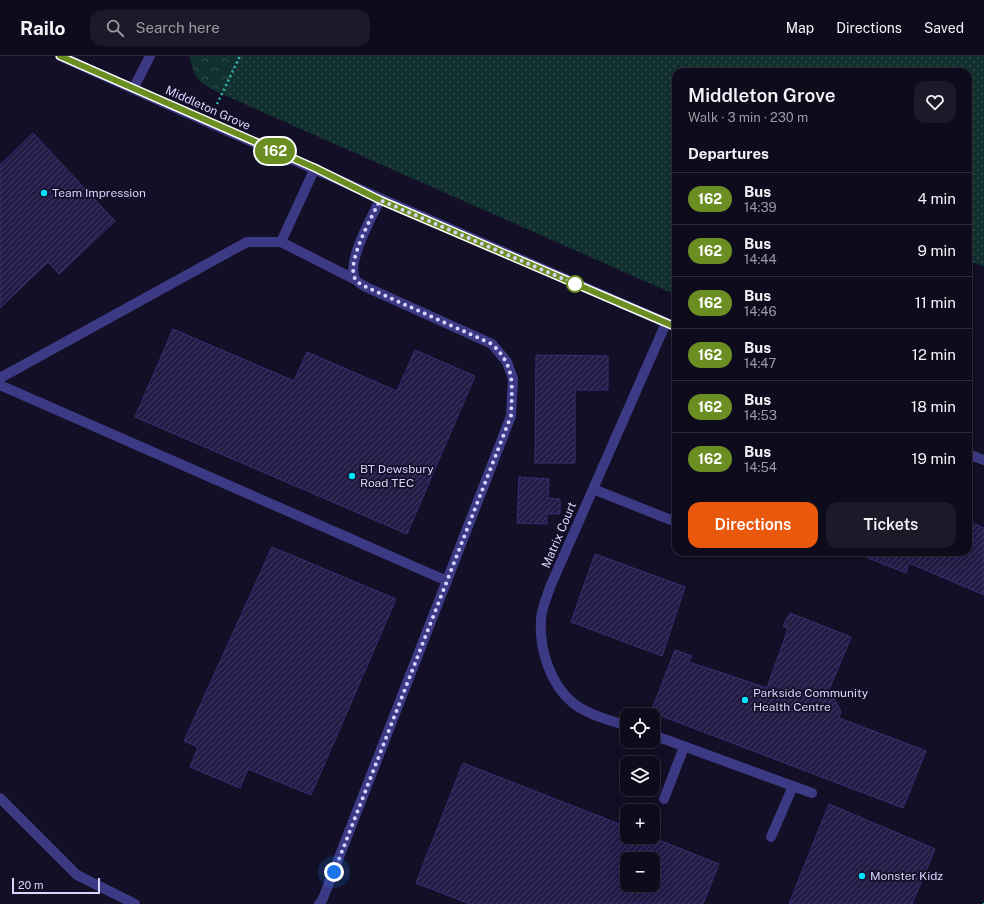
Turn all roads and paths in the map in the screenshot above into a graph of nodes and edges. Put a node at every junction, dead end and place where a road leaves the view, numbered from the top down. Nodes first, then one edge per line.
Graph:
1 (60, 56) edge
2 (150, 56) edge
3 (240, 56) edge
4 (133, 89) junction
5 (208, 123) junction
6 (315, 168) junction
7 (380, 200) junction
8 (281, 242) junction
9 (356, 280) junction
10 (666, 322) junction
11 (672, 325) edge
12 (0, 378) edge
13 (0, 385) edge
14 (972, 456) edge
15 (984, 460) edge
16 (593, 489) junction
17 (672, 520) edge
18 (447, 581) junction
19 (620, 723) edge
20 (660, 738) edge
21 (684, 747) junction
22 (793, 786) junction
23 (812, 793) dead end
24 (0, 798) edge
25 (664, 799) dead end
26 (772, 837) dead end
27 (135, 904) edge
28 (319, 904) edge

1 - 4 street, Middleton Grove
2 - 4 street
3 - 5 path
4 - 5 street, Middleton Grove
5 - 6 street, Middleton Grove
6 - 7 street, Middleton Grove
6 - 8 street
7 - 9 street
7 - 10 street, Middleton Grove
8 - 9 street
8 - 12 street
9 - 18 street
10 - 11 street, Middleton Grove
10 - 16 street, Matrix Court
13 - 18 street
14 - 15 street
16 - 17 street
16 - 19 street, Matrix Court
18 - 28 street
20 - 21 street
21 - 22 street
21 - 25 street
22 - 23 street
22 - 26 street
24 - 27 street

